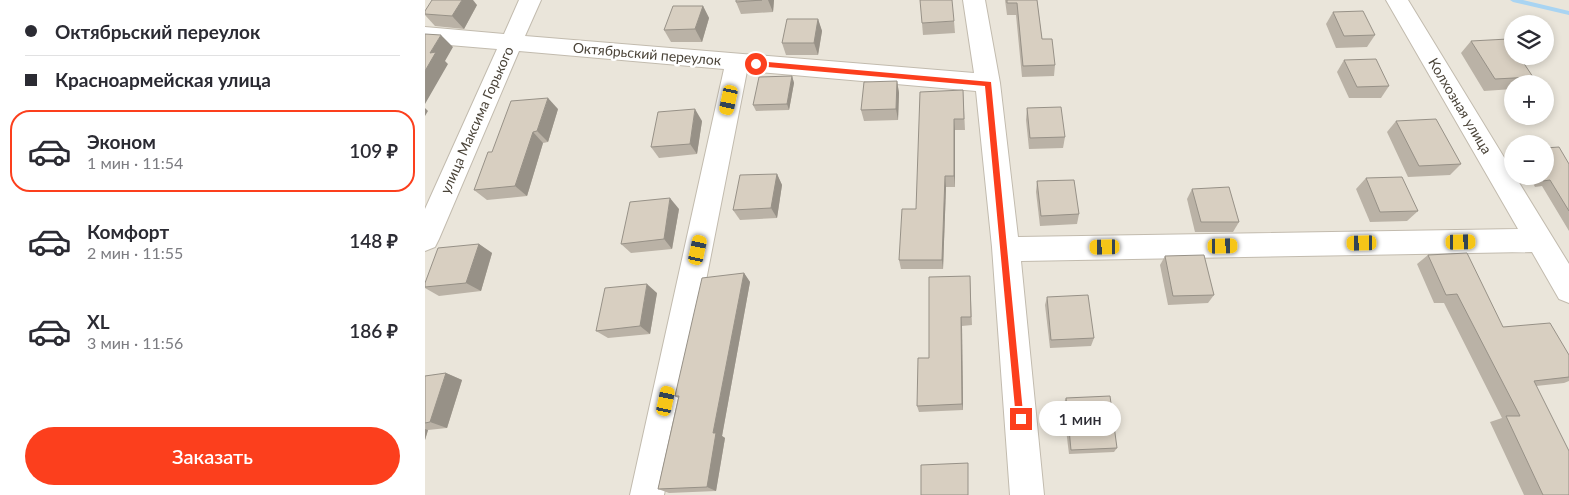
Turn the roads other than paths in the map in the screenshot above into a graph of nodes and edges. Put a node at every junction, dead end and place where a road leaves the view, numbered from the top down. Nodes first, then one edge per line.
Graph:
1 (530, 0) edge
2 (974, 0) edge
3 (1397, 0) edge
4 (425, 35) edge
5 (511, 42) junction
6 (737, 62) junction
7 (989, 84) junction
8 (425, 239) edge
9 (1539, 240) junction
10 (1006, 249) junction
11 (1569, 290) edge
12 (647, 495) edge
13 (1027, 495) edge

1 - 5 street, улица Максима Горького
2 - 7 street
3 - 9 street, Колхозная улица
4 - 5 street, Октябрьский переулок
5 - 6 street, Октябрьский переулок
5 - 8 street, улица Максима Горького
6 - 7 street, Октябрьский переулок
6 - 12 street
7 - 10 street
9 - 10 street
9 - 11 street, Колхозная улица
10 - 13 street

